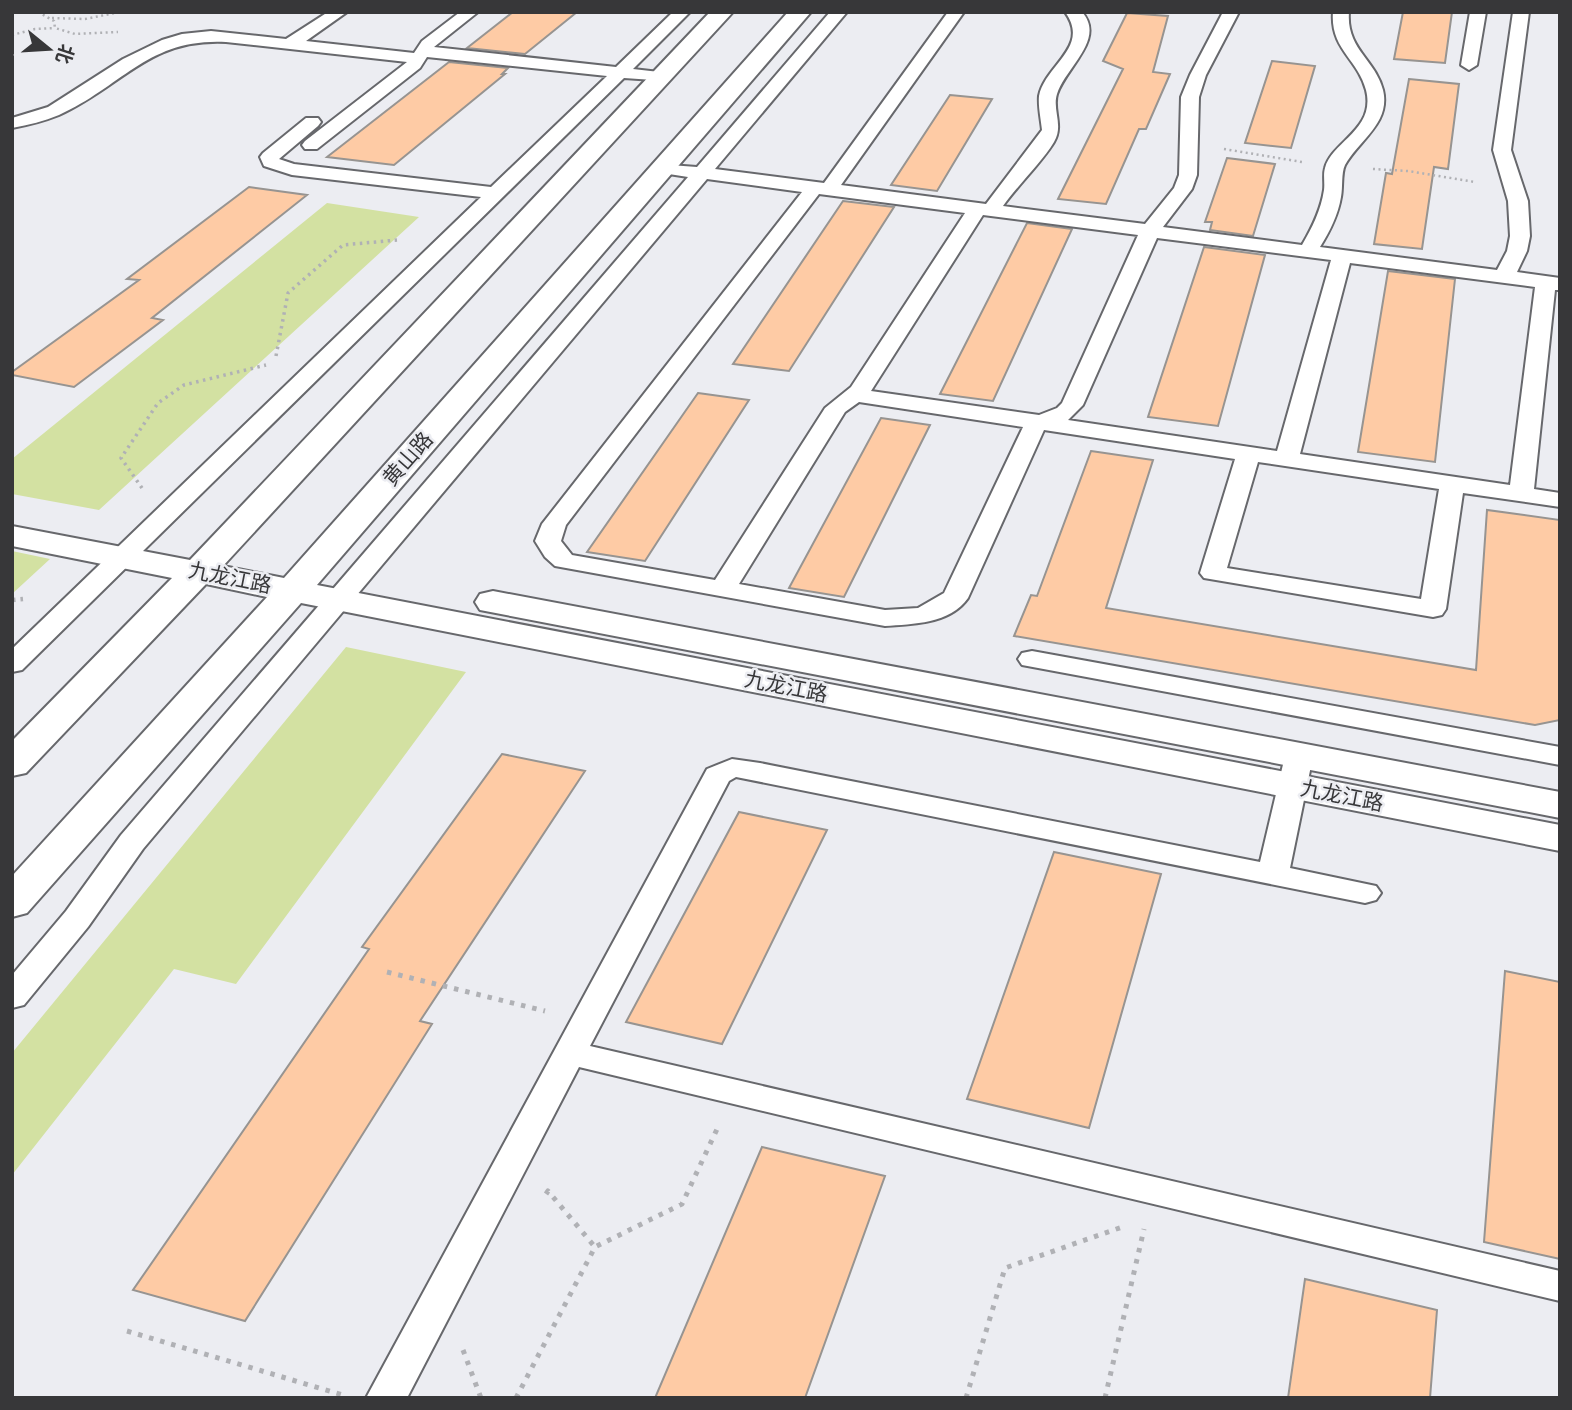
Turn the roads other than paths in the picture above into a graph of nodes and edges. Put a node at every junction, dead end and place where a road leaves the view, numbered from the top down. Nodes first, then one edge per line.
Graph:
1 (339, 12) edge
2 (470, 12) edge
3 (681, 12) edge
4 (722, 12) edge
5 (800, 12) edge
6 (839, 12) edge
7 (956, 12) edge
8 (1073, 12) edge
9 (1231, 12) edge
10 (1341, 12) edge
11 (1478, 12) edge
12 (1521, 12) edge
13 (290, 44) junction
14 (418, 56) junction
15 (1469, 65) dead end
16 (615, 77) junction
17 (657, 82) junction
18 (12, 122) edge
19 (312, 122) dead end
20 (311, 145) dead end
21 (663, 168) junction
22 (704, 173) junction
23 (822, 188) junction
24 (495, 194) junction
25 (985, 209) junction
26 (1150, 231) junction
27 (1308, 251) junction
28 (1342, 256) junction
29 (1504, 277) junction
30 (1553, 283) edge
31 (855, 395) junction
32 (1039, 422) junction
33 (1249, 453) junction
34 (1287, 459) junction
35 (1452, 484) junction
36 (1521, 494) junction
37 (1560, 499) edge
38 (12, 510) edge
39 (12, 536) edge
40 (142, 537) junction
41 (208, 562) junction
42 (303, 579) junction
43 (348, 588) junction
44 (722, 590) junction
45 (1032, 659) dead end
46 (12, 664) edge
47 (1560, 756) edge
48 (12, 764) edge
49 (1296, 771) junction
50 (1560, 805) edge
51 (1560, 838) edge
52 (1273, 874) junction
53 (1365, 893) dead end
54 (12, 903) edge
55 (12, 997) edge
56 (570, 1053) junction
57 (1560, 1286) edge
58 (386, 1398) edge

1 - 13 lane
2 - 14 lane
3 - 16 lane
4 - 17 main road
5 - 21 main road, 黄山路
6 - 22 lane
7 - 23 lane
8 - 25 lane
9 - 26 lane
10 - 27 lane
11 - 15 lane
12 - 29 lane
13 - 14 lane
13 - 18 lane
14 - 16 lane
14 - 20 lane
16 - 17 lane
16 - 24 lane
17 - 41 main road
19 - 24 lane
21 - 22 lane
21 - 42 main road, 黄山路
22 - 23 lane
22 - 43 lane
23 - 25 lane
23 - 44 lane
24 - 40 lane
25 - 26 lane
25 - 31 lane
26 - 27 lane
26 - 32 lane
27 - 28 lane
28 - 29 lane
28 - 34 lane
29 - 30 lane
30 - 36 lane
31 - 32 lane
31 - 44 lane
32 - 33 lane
32 - 44 lane
33 - 34 lane
33 - 35 lane
34 - 35 lane
35 - 36 lane
36 - 37 lane
38 - 40 main road, 九龙江路
39 - 40 main road, 九龙江路
40 - 41 main road, 九龙江路
40 - 46 lane
41 - 42 main road, 九龙江路
41 - 48 main road
42 - 43 main road, 九龙江路
42 - 54 main road, 黄山路
43 - 49 main road, 九龙江路
43 - 55 lane
45 - 47 lane
49 - 50 main road, 九龙江路
49 - 51 main road, 九龙江路
49 - 52 lane
52 - 53 lane
52 - 56 lane
56 - 57 lane
56 - 58 lane

